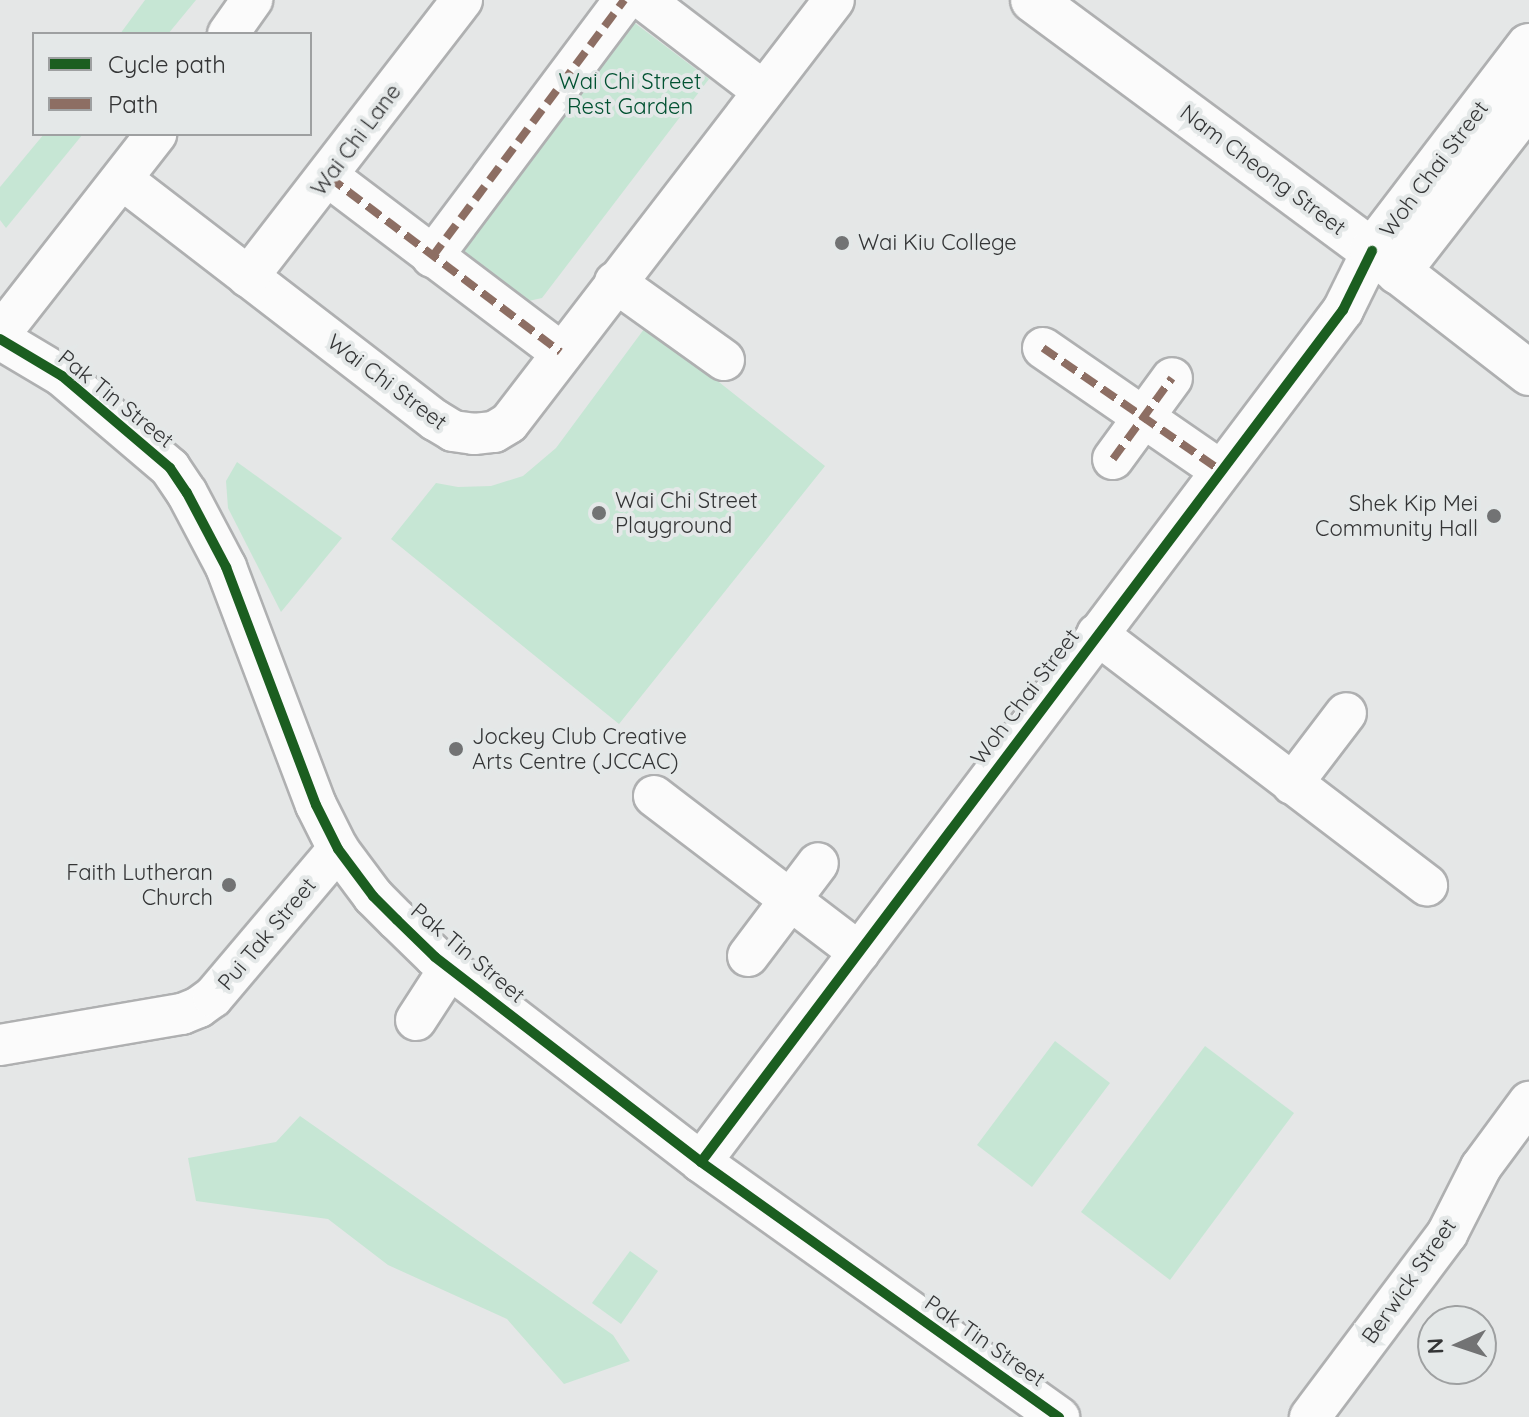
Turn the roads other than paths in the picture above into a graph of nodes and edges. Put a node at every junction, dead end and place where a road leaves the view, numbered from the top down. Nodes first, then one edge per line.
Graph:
1 (252, 0) edge
2 (462, 0) edge
3 (624, 0) edge
4 (644, 0) edge
5 (834, 0) edge
6 (1033, 0) edge
7 (229, 32) edge
8 (1529, 46) edge
9 (763, 91) junction
10 (1529, 103) edge
11 (155, 136) edge
12 (329, 177) junction
13 (123, 180) junction
14 (432, 257) junction
15 (1385, 261) junction
16 (248, 277) junction
17 (615, 282) junction
18 (0, 337) edge
19 (1043, 348) dead end
20 (560, 352) junction
21 (724, 360) dead end
22 (1529, 373) edge
23 (1172, 378) dead end
24 (1144, 417) junction
25 (1113, 459) dead end
26 (1221, 471) junction
27 (1097, 634) junction
28 (1346, 713) dead end
29 (1292, 784) junction
30 (654, 796) dead end
31 (338, 849) junction
32 (818, 863) dead end
33 (1427, 885) dead end
34 (790, 900) junction
35 (859, 952) junction
36 (748, 956) dead end
37 (449, 969) junction
38 (416, 1020) dead end
39 (0, 1045) edge
40 (1529, 1102) edge
41 (701, 1162) junction
42 (1015, 1405) edge
43 (1059, 1417) edge
44 (1310, 1417) edge

1 - 7 street
2 - 12 street, Wai Chi Lane
3 - 14 street
4 - 9 street
5 - 9 street, Wai Chi Street
6 - 15 main road, Nam Cheong Street
8 - 15 main road, Woh Chai Street
9 - 17 street, Wai Chi Street
10 - 15 main road, Woh Chai Street
11 - 13 street
12 - 14 street
12 - 16 street, Wai Chi Lane
13 - 16 street, Wai Chi Street
13 - 18 street
14 - 20 street
15 - 22 main road, Nam Cheong Street
15 - 26 street, Woh Chai Street
16 - 20 street, Wai Chi Street
17 - 20 street, Wai Chi Street
17 - 21 street
18 - 31 street, Pak Tin Street
19 - 24 street
23 - 24 street
24 - 25 street
24 - 26 street
26 - 27 street, Woh Chai Street
27 - 29 street
27 - 35 street, Woh Chai Street
28 - 29 street
29 - 33 street
30 - 34 street
31 - 37 street, Pak Tin Street
31 - 39 street, Pui Tak Street
32 - 34 street
34 - 35 street
34 - 36 street
35 - 41 street, Woh Chai Street
37 - 38 street
37 - 41 street, Pak Tin Street
40 - 44 street, Berwick Street
41 - 42 street, Pak Tin Street
42 - 43 street, Pak Tin Street

